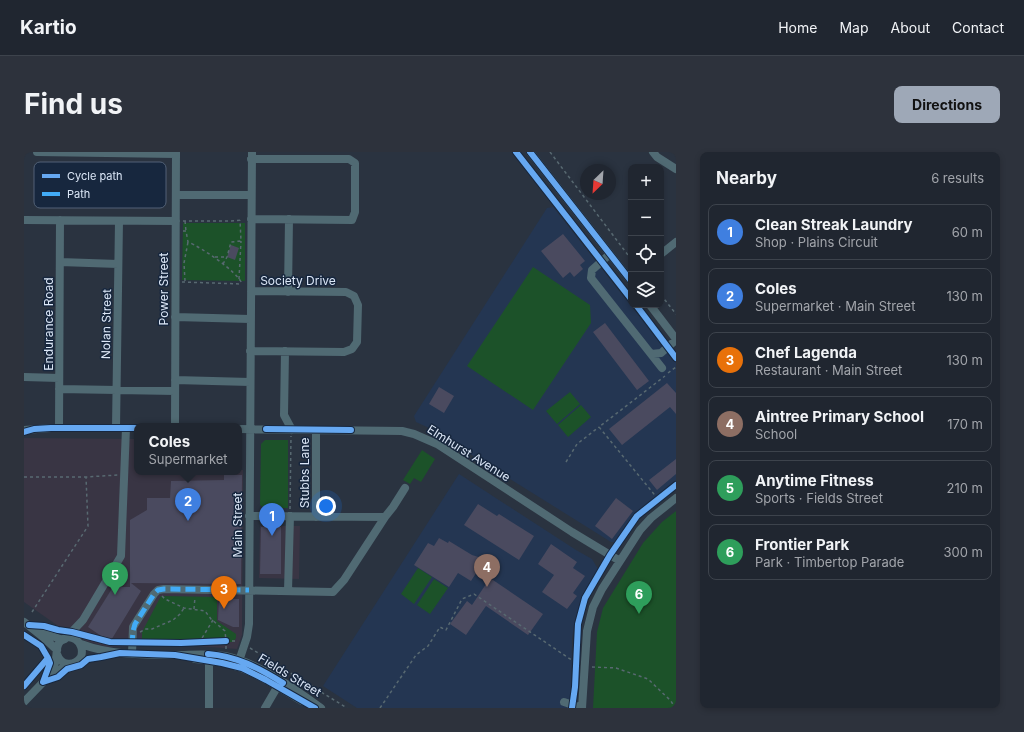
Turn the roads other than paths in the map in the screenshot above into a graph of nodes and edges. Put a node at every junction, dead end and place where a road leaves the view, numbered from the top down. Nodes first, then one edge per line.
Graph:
1 (37, 152) edge
2 (530, 152) edge
3 (653, 152) edge
4 (176, 153) edge
5 (252, 155) edge
6 (676, 169) edge
7 (176, 195) junction
8 (251, 195) junction
9 (251, 219) junction
10 (24, 220) edge
11 (60, 220) junction
12 (289, 220) junction
13 (119, 221) junction
14 (176, 221) junction
15 (676, 242) edge
16 (664, 252) edge
17 (610, 254) junction
18 (60, 262) junction
19 (118, 264) junction
20 (628, 275) edge
21 (251, 292) junction
22 (288, 292) junction
23 (652, 308) edge
24 (175, 317) junction
25 (250, 319) junction
26 (676, 339) edge
27 (250, 351) junction
28 (285, 351) junction
29 (651, 354) junction
30 (662, 368) dead end
31 (24, 377) edge
32 (59, 378) junction
33 (175, 380) junction
34 (250, 382) junction
35 (59, 389) junction
36 (117, 390) junction
37 (175, 391) junction
38 (24, 423) edge
39 (175, 423) edge
40 (55, 428) junction
41 (116, 428) junction
42 (126, 428) junction
43 (134, 428) edge
44 (242, 429) edge
45 (250, 429) junction
46 (24, 430) edge
47 (292, 430) junction
48 (316, 430) junction
49 (405, 488) dead end
50 (676, 498) edge
51 (249, 516) junction
52 (290, 516) junction
53 (316, 517) junction
54 (385, 517) junction
55 (620, 561) junction
56 (249, 590) junction
57 (288, 591) junction
58 (83, 620) junction
59 (24, 622) edge
60 (34, 629) junction
61 (64, 639) junction
62 (80, 643) junction
63 (100, 651) junction
64 (57, 652) junction
65 (132, 654) junction
66 (175, 655) junction
67 (82, 657) junction
68 (209, 660) junction
69 (238, 663) junction
70 (71, 664) junction
71 (51, 674) junction
72 (279, 684) junction
73 (24, 702) edge
74 (564, 702) dead end
75 (316, 707) edge
76 (209, 708) edge
77 (265, 708) edge
78 (582, 708) edge

1 - 4 street
2 - 17 street
3 - 6 street
4 - 7 street, Power Street
5 - 8 street, Main Street
5 - 12 street
7 - 8 street
7 - 14 street, Power Street
8 - 9 street, Main Street
9 - 12 street
9 - 21 street, Main Street
10 - 11 street
11 - 13 street
11 - 18 street, Endurance Road
12 - 22 street
13 - 14 street
13 - 19 street, Nolan Street
14 - 24 street, Power Street
15 - 16 street
17 - 20 street
17 - 29 street
18 - 19 street
18 - 32 street, Endurance Road
19 - 36 street, Nolan Street
21 - 22 street, Society Drive
21 - 25 street, Main Street
22 - 28 street, Society Drive
23 - 26 street
24 - 25 street
24 - 33 street, Power Street
25 - 27 street, Main Street
26 - 29 street
27 - 28 street, Society Drive
27 - 34 street, Main Street
28 - 47 street
29 - 30 street
31 - 32 street
32 - 35 street, Endurance Road
33 - 34 street
33 - 37 street, Power Street
34 - 45 street, Main Street
35 - 36 street
35 - 40 street, Endurance Road
36 - 37 street
36 - 41 street, Nolan Street
37 - 39 street, Power Street
38 - 40 street
40 - 41 street
40 - 46 street
41 - 42 street
42 - 43 street
42 - 58 street
44 - 45 street, Elmhurst Avenue
45 - 47 street, Elmhurst Avenue
45 - 51 street, Main Street
47 - 48 street, Elmhurst Avenue
48 - 53 street, Stubbs Lane
48 - 55 street, Elmhurst Avenue
49 - 54 street
50 - 55 street
51 - 52 street
51 - 56 street, Main Street
52 - 53 street
52 - 57 street
53 - 54 street
54 - 57 street
55 - 78 street
56 - 57 street
56 - 65 street
56 - 69 street, Main Street
58 - 61 street
58 - 62 street
59 - 60 street
60 - 61 street
60 - 64 street
61 - 62 street
61 - 64 street
62 - 63 street, Fields Street
62 - 67 street
63 - 65 street, Fields Street
63 - 67 street, Fields Street
64 - 70 street
64 - 71 street
65 - 66 street, Fields Street
66 - 68 street, Fields Street
66 - 69 street, Fields Street
67 - 70 street
68 - 69 street, Fields Street
68 - 76 street
69 - 72 street, Fields Street
70 - 71 street
71 - 73 street
72 - 75 street, Fields Street
72 - 77 street
74 - 78 street

